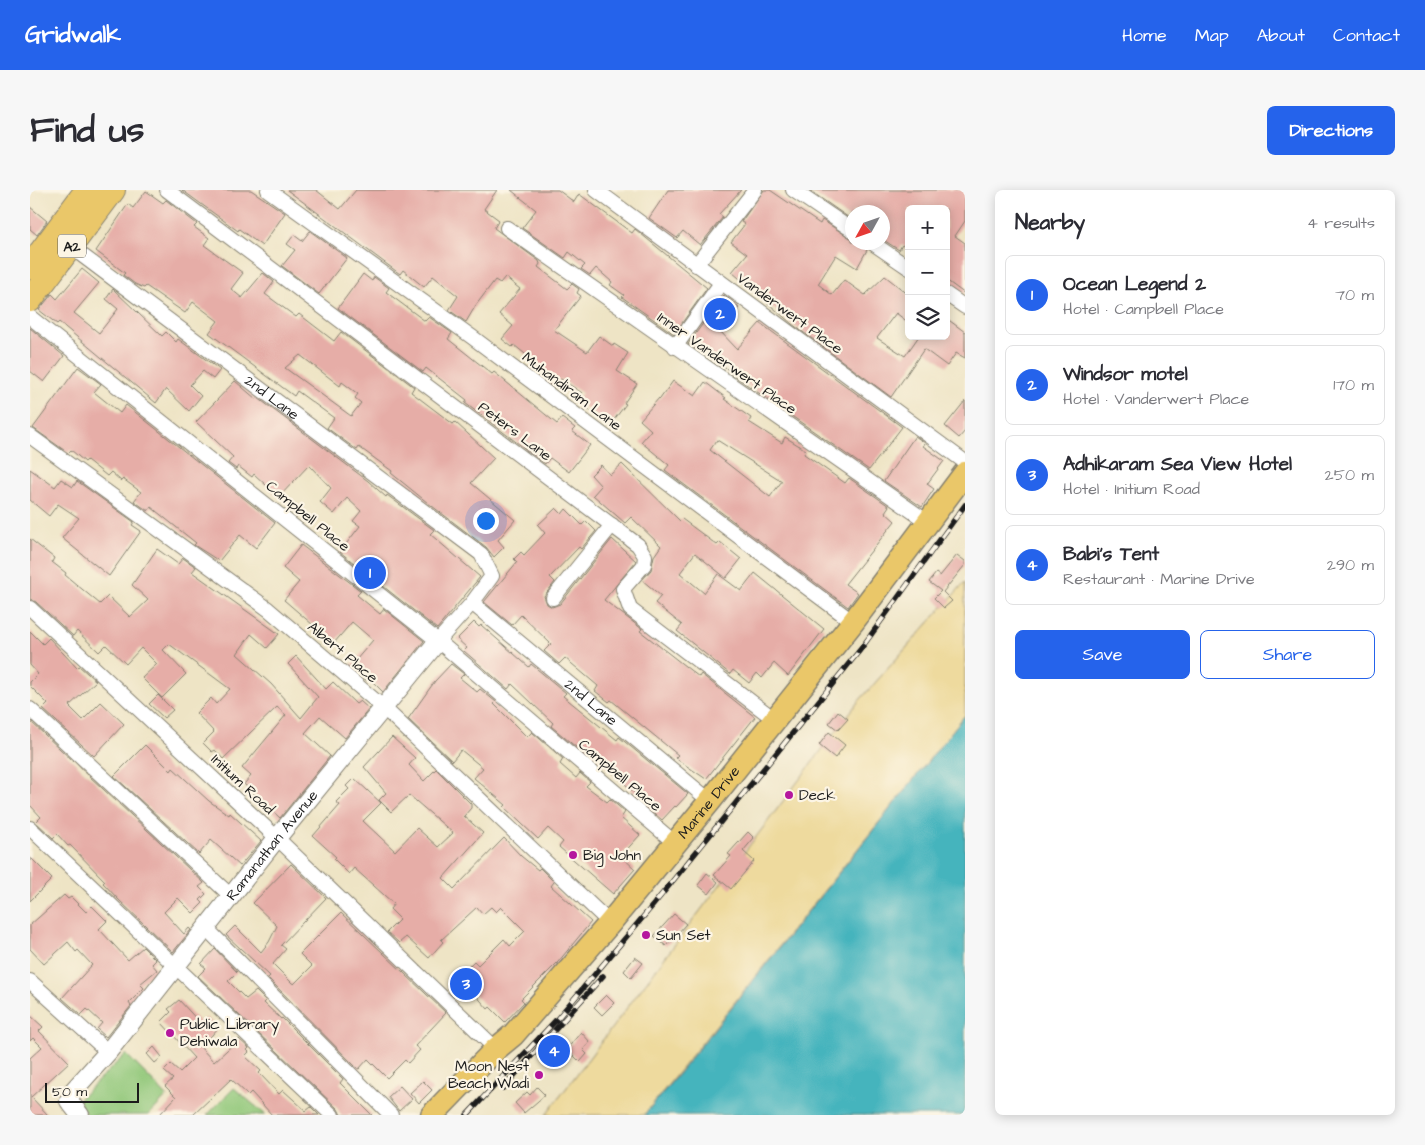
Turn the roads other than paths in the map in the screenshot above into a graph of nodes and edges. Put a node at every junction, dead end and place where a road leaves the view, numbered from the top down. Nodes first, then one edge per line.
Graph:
1 (113, 190) edge
2 (167, 190) edge
3 (268, 190) edge
4 (596, 190) edge
5 (755, 190) edge
6 (793, 190) edge
7 (83, 191) edge
8 (845, 225) edge
9 (507, 228) dead end
10 (63, 240) junction
11 (882, 250) edge
12 (696, 264) junction
13 (905, 265) edge
14 (30, 267) edge
15 (721, 282) junction
16 (947, 295) edge
17 (30, 300) edge
18 (965, 307) edge
19 (30, 318) edge
20 (675, 347) junction
21 (30, 436) edge
22 (965, 462) edge
23 (965, 473) edge
24 (928, 523) junction
25 (612, 525) junction
26 (553, 598) dead end
27 (472, 604) junction
28 (30, 608) edge
29 (853, 622) junction
30 (438, 641) junction
31 (384, 708) junction
32 (30, 709) edge
33 (774, 719) junction
34 (710, 801) junction
35 (30, 828) edge
36 (277, 838) junction
37 (675, 843) junction
38 (232, 897) junction
39 (610, 924) junction
40 (207, 928) junction
41 (176, 968) junction
42 (30, 981) edge
43 (496, 1049) junction
44 (108, 1052) junction
45 (80, 1115) edge
46 (332, 1115) edge
47 (391, 1115) edge
48 (432, 1115) edge

1 - 10 highway, A2
2 - 25 street, Peters Lane
3 - 29 street, Muhandiram Lane
4 - 12 street, Vanderwert Place
5 - 12 street
6 - 8 street
7 - 10 highway, A2
9 - 20 street, Inner Vanderwert Place
10 - 14 highway, A2
10 - 17 highway, A2
10 - 27 street, 2nd Lane
11 - 13 street
12 - 15 street, Vanderwert Place
15 - 20 street
15 - 22 street, Vanderwert Place
16 - 18 street
19 - 30 street, Campbell Place
20 - 24 street, Inner Vanderwert Place
21 - 31 street, Albert Place
23 - 24 main road, Marine Drive
24 - 29 main road, Marine Drive
25 - 26 street
25 - 33 street, Peters Lane
27 - 30 street
27 - 34 street, 2nd Lane
28 - 36 street, Initium Road
29 - 33 main road, Marine Drive
30 - 31 street, Ramanathan Avenue
30 - 37 street, Campbell Place
31 - 36 street, Ramanathan Avenue
31 - 39 street, Albert Place
32 - 38 street
33 - 34 main road, Marine Drive
34 - 37 main road, Marine Drive
35 - 41 street
36 - 38 street, Ramanathan Avenue
36 - 43 street, Initium Road
37 - 39 main road, Marine Drive
38 - 40 street, Ramanathan Avenue
39 - 43 main road, Marine Drive
40 - 41 street, Ramanathan Avenue
40 - 47 street
41 - 44 street, Ramanathan Avenue
41 - 46 street
42 - 44 street
43 - 48 main road, Marine Drive
44 - 45 street, Ramanathan Avenue

